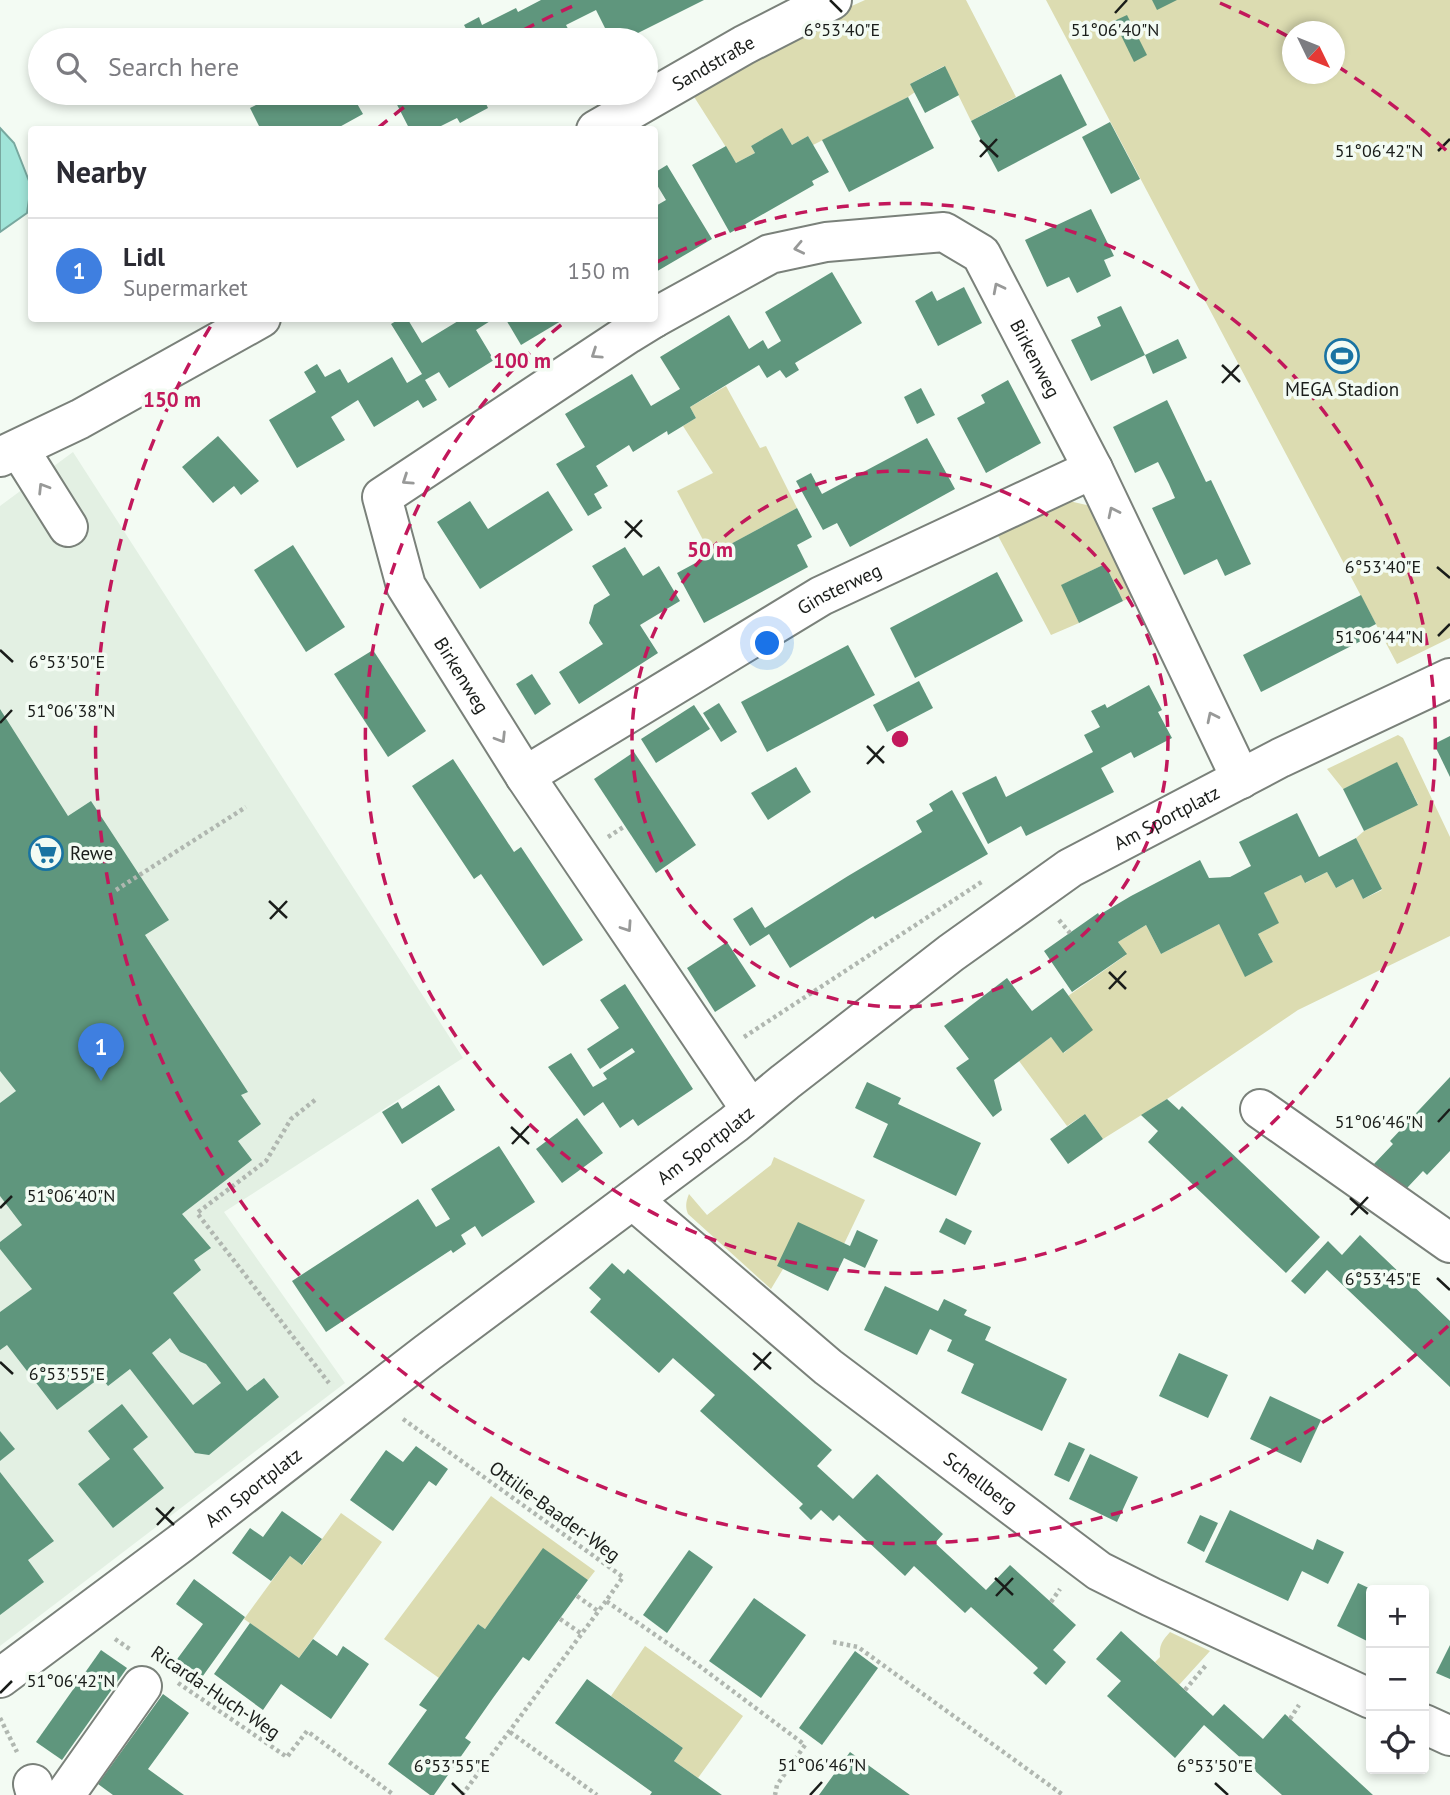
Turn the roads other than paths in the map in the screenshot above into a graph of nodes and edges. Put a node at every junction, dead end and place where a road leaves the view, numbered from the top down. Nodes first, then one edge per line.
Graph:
1 (832, 0) edge
2 (658, 94) edge
3 (640, 105) edge
4 (603, 126) edge
5 (658, 316) edge
6 (254, 322) edge
7 (648, 322) edge
8 (9, 453) edge
9 (1093, 469) junction
10 (68, 527) dead end
11 (1450, 678) edge
12 (525, 776) junction
13 (1241, 779) junction
14 (1260, 1109) dead end
15 (751, 1110) junction
16 (633, 1200) junction
17 (1450, 1243) edge
18 (151, 1674) road end
19 (0, 1678) edge
20 (1366, 1697) edge
21 (1429, 1726) edge
22 (1450, 1736) edge
23 (45, 1791) edge

1 - 2 street, Sandstraße
3 - 4 street, Sandstraße
9 -> 5 street, Birkenweg
6 - 8 street
7 -> 12 street, Birkenweg
10 -> 8 street
9 - 12 street, Ginsterweg
13 -> 9 street, Birkenweg
11 - 13 street, Am Sportplatz
12 -> 15 street, Birkenweg
13 - 15 street, Am Sportplatz
14 - 17 street
15 - 16 street, Am Sportplatz
16 - 19 street, Am Sportplatz
16 - 20 street, Schellberg
18 - 23 street
21 - 22 street

